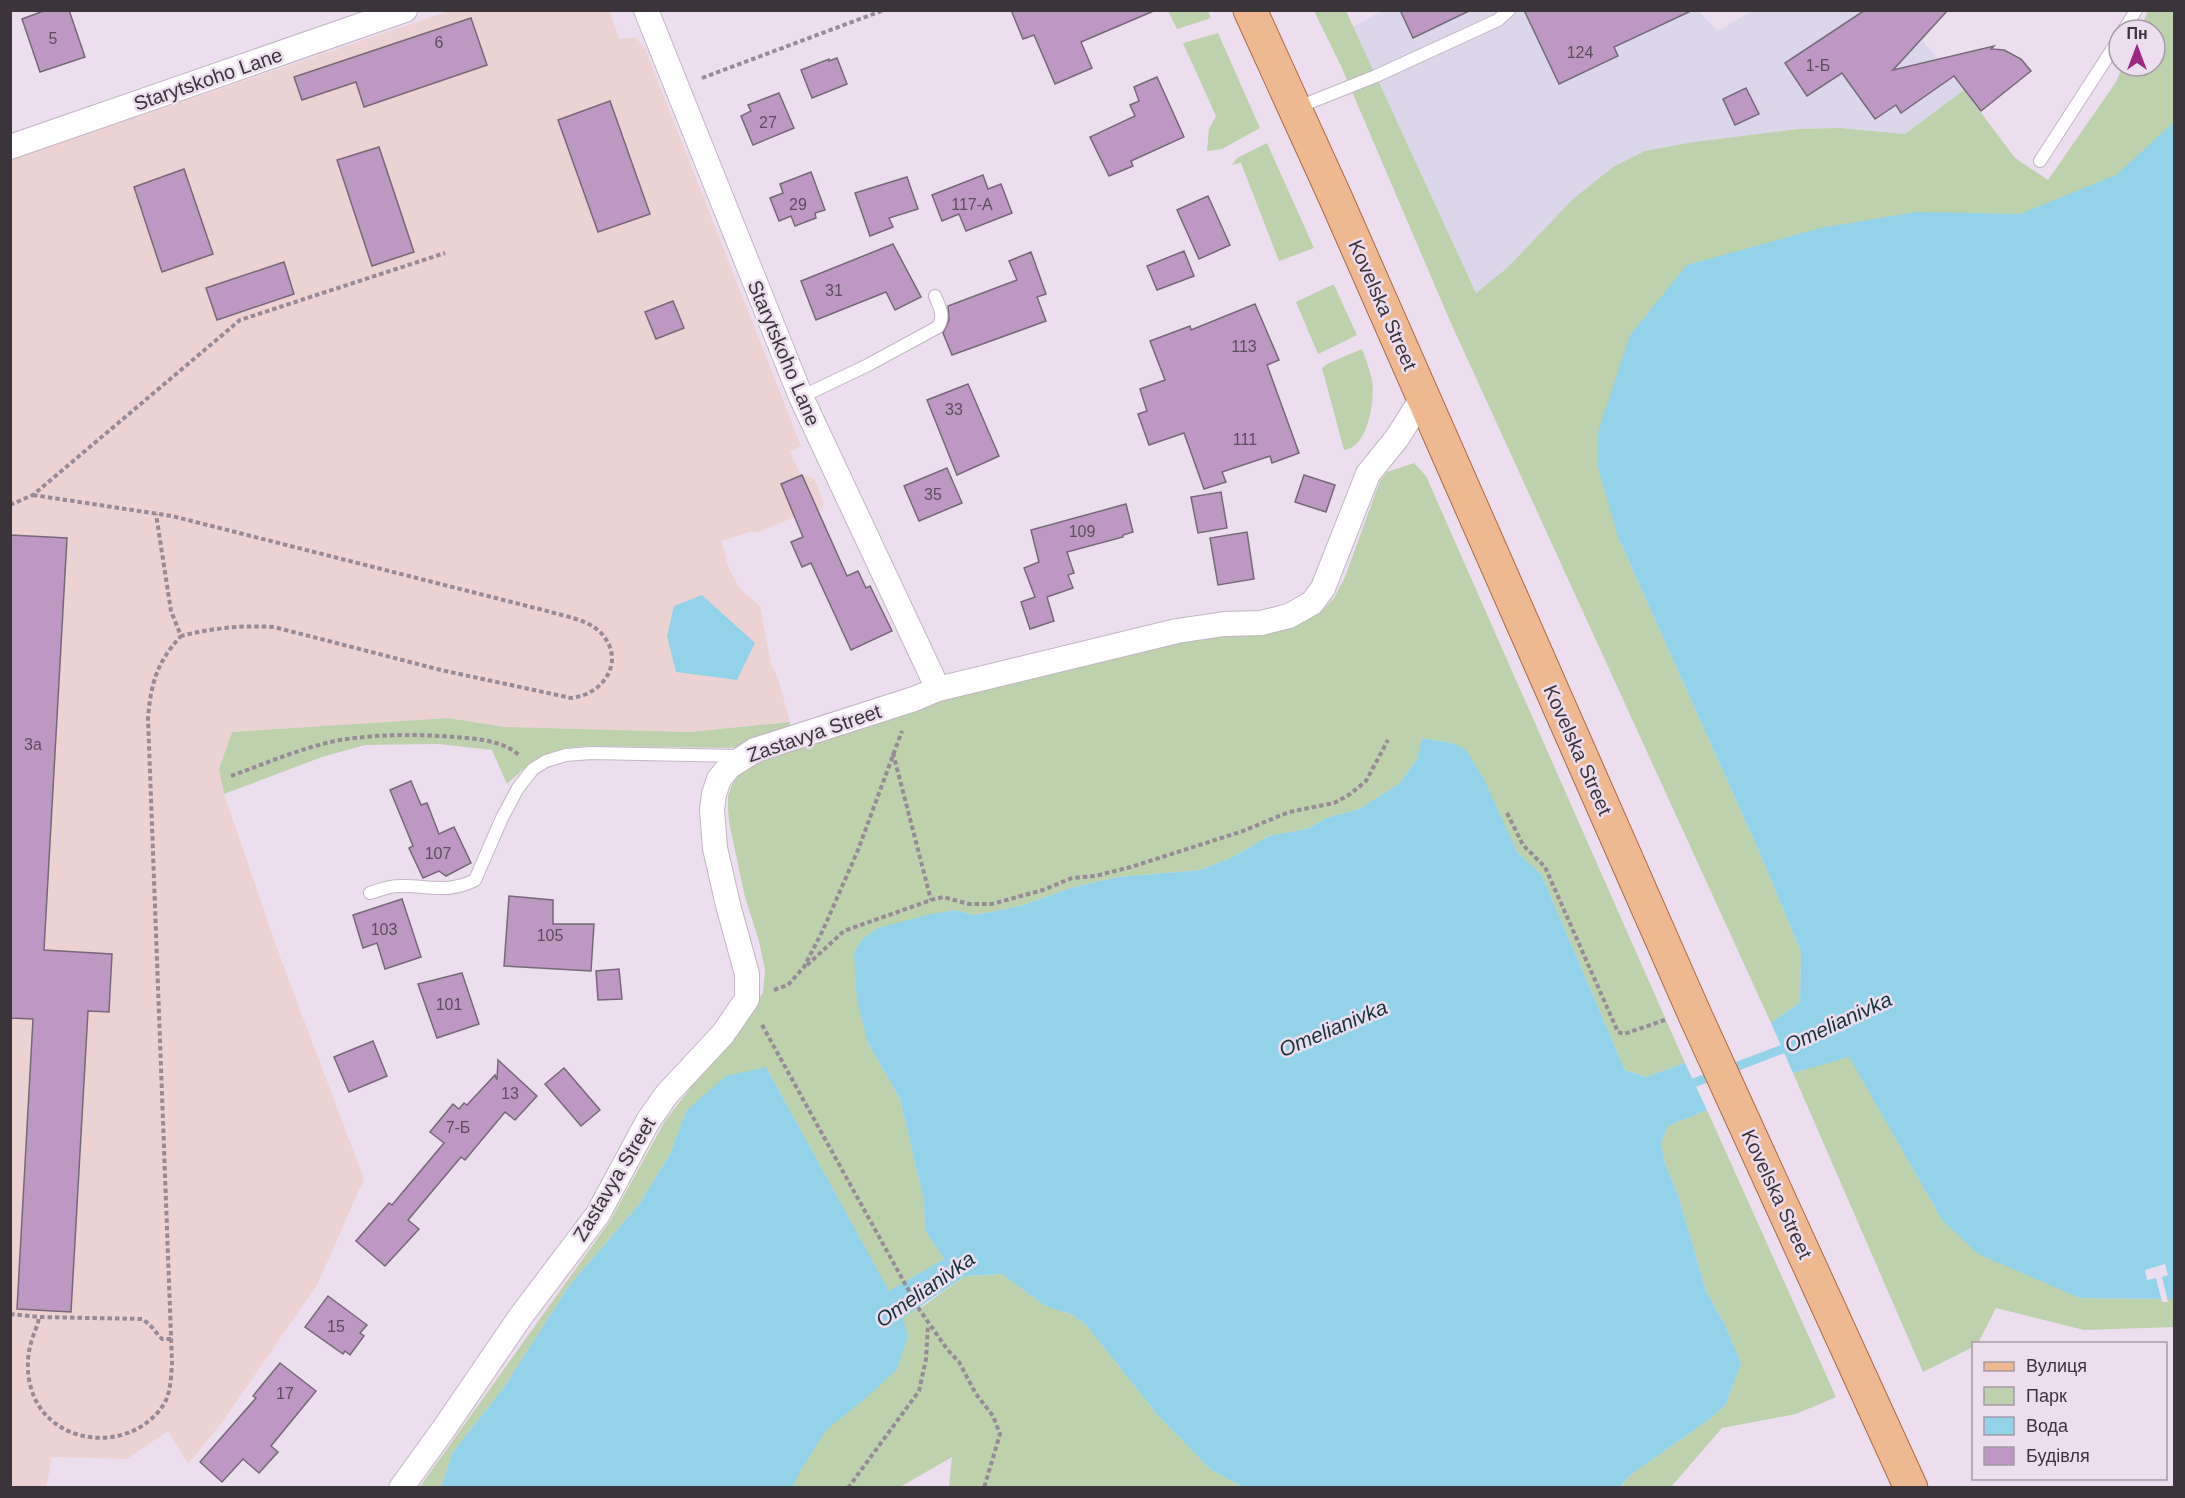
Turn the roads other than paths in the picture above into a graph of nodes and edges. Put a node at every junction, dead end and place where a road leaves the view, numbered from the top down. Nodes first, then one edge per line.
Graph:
1 (405, 10) edge
2 (646, 10) edge
3 (1250, 10) edge
4 (1509, 10) edge
5 (2107, 58) edge
6 (1295, 109) junction
7 (10, 147) edge
8 (2040, 161) dead end
9 (935, 296) dead end
10 (801, 397) junction
11 (1423, 397) junction
12 (938, 690) junction
13 (743, 756) junction
14 (370, 892) dead end
15 (401, 1488) edge
16 (1911, 1488) edge

1 - 7 street, Starytskoho Lane
2 - 10 street, Starytskoho Lane
3 - 6 main road, Kovelska Street
4 - 6 lane
5 - 8 lane
6 - 11 main road, Kovelska Street
9 - 10 lane
10 - 12 street, Starytskoho Lane
11 - 12 street, Zastavya Street
11 - 16 main road, Kovelska Street
12 - 13 street, Zastavya Street
13 - 14 lane
13 - 15 street, Zastavya Street

